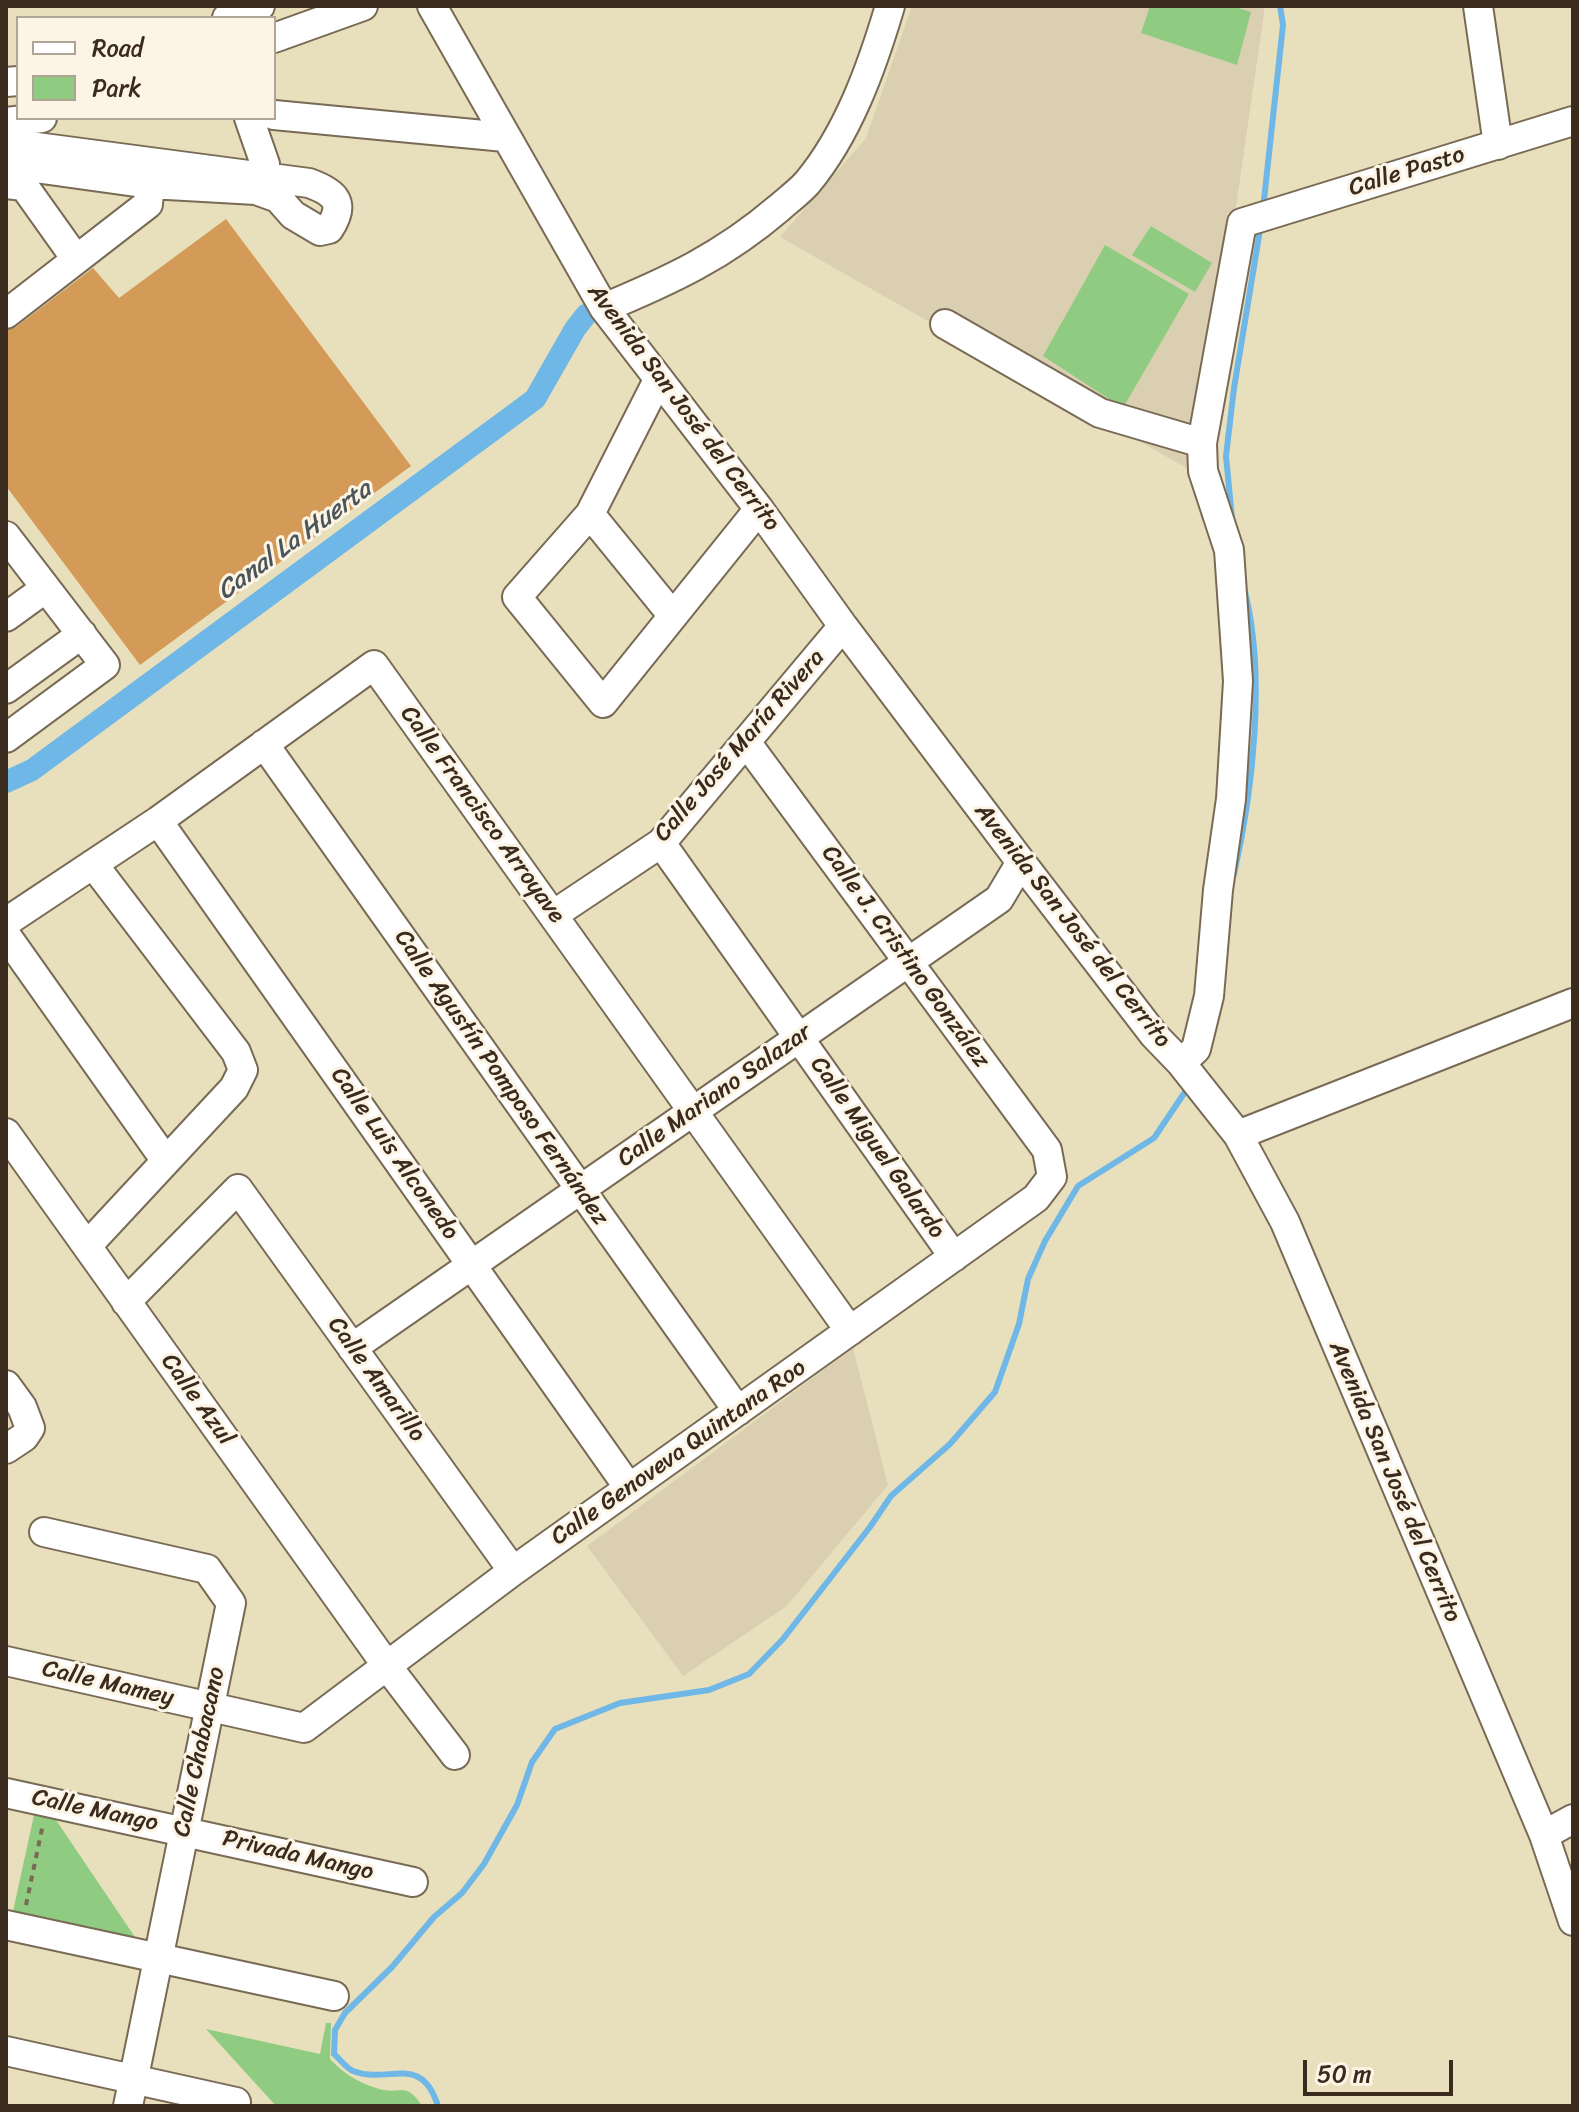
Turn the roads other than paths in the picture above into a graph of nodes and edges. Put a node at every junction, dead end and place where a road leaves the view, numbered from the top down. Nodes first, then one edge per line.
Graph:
1 (260, 6) edge
2 (363, 6) edge
3 (432, 6) edge
4 (890, 6) edge
5 (1478, 6) edge
6 (232, 16) edge
7 (276, 37) edge
8 (276, 115) edge
9 (250, 120) edge
10 (1573, 121) edge
11 (505, 137) junction
12 (6, 143) edge
13 (1498, 145) junction
14 (6, 164) edge
15 (265, 164) dead end
16 (6, 184) edge
17 (150, 184) junction
18 (76, 259) junction
19 (604, 308) junction
20 (6, 314) edge
21 (945, 324) dead end
22 (658, 380) junction
23 (1202, 443) junction
24 (759, 509) junction
25 (590, 514) junction
26 (7, 539) edge
27 (46, 588) junction
28 (673, 616) junction
29 (6, 617) edge
30 (843, 626) junction
31 (82, 634) junction
32 (6, 689) edge
33 (6, 738) edge
34 (746, 742) junction
35 (264, 744) junction
36 (158, 821) junction
37 (661, 843) junction
38 (1021, 862) junction
39 (93, 864) junction
40 (1046, 896) junction
41 (999, 899) junction
42 (553, 915) junction
43 (6, 922) edge
44 (6, 935) edge
45 (909, 961) junction
46 (1573, 1003) edge
47 (799, 1037) junction
48 (1181, 1063) junction
49 (693, 1111) junction
50 (6, 1133) edge
51 (1238, 1135) junction
52 (166, 1161) junction
53 (1052, 1177) joint
54 (580, 1189) junction
55 (87, 1246) junction
56 (954, 1257) junction
57 (472, 1265) junction
58 (126, 1302) junction
59 (850, 1331) junction
60 (352, 1348) junction
61 (11, 1403) edge
62 (738, 1411) junction
63 (6, 1449) edge
64 (629, 1488) junction
65 (44, 1532) dead end
66 (513, 1571) junction
67 (6, 1661) edge
68 (387, 1666) junction
69 (209, 1707) junction
70 (304, 1728) joint
71 (455, 1755) dead end
72 (6, 1793) edge
73 (1573, 1819) edge
74 (184, 1830) junction
75 (1544, 1835) junction
76 (413, 1882) dead end
77 (1573, 1921) edge
78 (14, 1926) edge
79 (158, 1958) junction
80 (334, 1996) dead end
81 (6, 2051) edge
82 (130, 2093) edge
83 (236, 2102) dead end

1 - 6 street
2 - 7 street
3 - 11 street, Avenida San José del Cerrito
4 - 19 street
5 - 13 street
8 - 11 street
9 - 15 street
10 - 13 street, Calle Pasto
11 - 19 street, Avenida San José del Cerrito
12 - 17 street
13 - 23 street, Calle Pasto
14 - 17 street
16 - 18 street
17 - 18 street
18 - 20 street
19 - 22 street, Avenida San José del Cerrito
21 - 23 street
22 - 24 street, Avenida San José del Cerrito
22 - 25 street
23 - 48 street
24 - 28 street
24 - 30 street, Avenida San José del Cerrito
25 - 28 street
25 - 28 street
26 - 27 street
27 - 29 street
27 - 31 street
30 - 34 street, Calle José María Rivera
30 - 38 street, Avenida San José del Cerrito
31 - 32 street
31 - 33 street
34 - 37 street, Calle José María Rivera
34 - 45 street, Calle J. Cristino González
35 - 36 street, Calle Francisco Arroyave
35 - 42 street, Calle Francisco Arroyave
35 - 54 street, Calle Agustín Pomposo Fernández
36 - 39 street, Calle Francisco Arroyave
36 - 57 street, Calle Luis Alconedo
37 - 42 street, Calle José María Rivera
37 - 47 street, Calle Miguel Galardo
38 - 40 street, Avenida San José del Cerrito
38 - 41 street, Calle Mariano Salazar
39 - 43 street, Calle Francisco Arroyave
39 - 52 street
40 - 41 street
40 - 48 street, Avenida San José del Cerrito
41 - 45 street, Calle Mariano Salazar
42 - 49 street, Calle Francisco Arroyave
44 - 52 street
45 - 47 street, Calle Mariano Salazar
45 - 53 street, Calle J. Cristino González
46 - 51 street
47 - 49 street, Calle Mariano Salazar
47 - 56 street, Calle Miguel Galardo
48 - 51 street, Avenida San José del Cerrito
49 - 54 street, Calle Mariano Salazar
49 - 59 street, Calle Francisco Arroyave
50 - 55 street, Calle Azul
51 - 75 street, Avenida San José del Cerrito
52 - 55 street
53 - 56 street, Calle Genoveva Quintana Roo
54 - 57 street, Calle Mariano Salazar
54 - 62 street, Calle Agustín Pomposo Fernández
55 - 58 street, Calle Azul
56 - 59 street, Calle Genoveva Quintana Roo
57 - 60 street, Calle Mariano Salazar
57 - 64 street, Calle Luis Alconedo
58 - 60 street, Calle Amarillo
58 - 68 street, Calle Azul
59 - 62 street, Calle Genoveva Quintana Roo
60 - 66 street, Calle Amarillo
61 - 63 street
62 - 64 street, Calle Genoveva Quintana Roo
64 - 66 street, Calle Genoveva Quintana Roo
65 - 69 street, Calle Chabacano
66 - 68 street, Calle Genoveva Quintana Roo
67 - 69 street, Calle Mamey
68 - 70 street, Calle Genoveva Quintana Roo
68 - 71 street, Calle Azul
69 - 70 street, Calle Mamey
69 - 74 street, Calle Chabacano
72 - 74 street, Calle Mango
73 - 75 street
74 - 76 street, Privada Mango
74 - 79 street, Calle Chabacano
75 - 77 street, Avenida San José del Cerrito
78 - 79 street
79 - 80 street
79 - 82 street, Calle Chabacano
81 - 82 street
82 - 83 street

